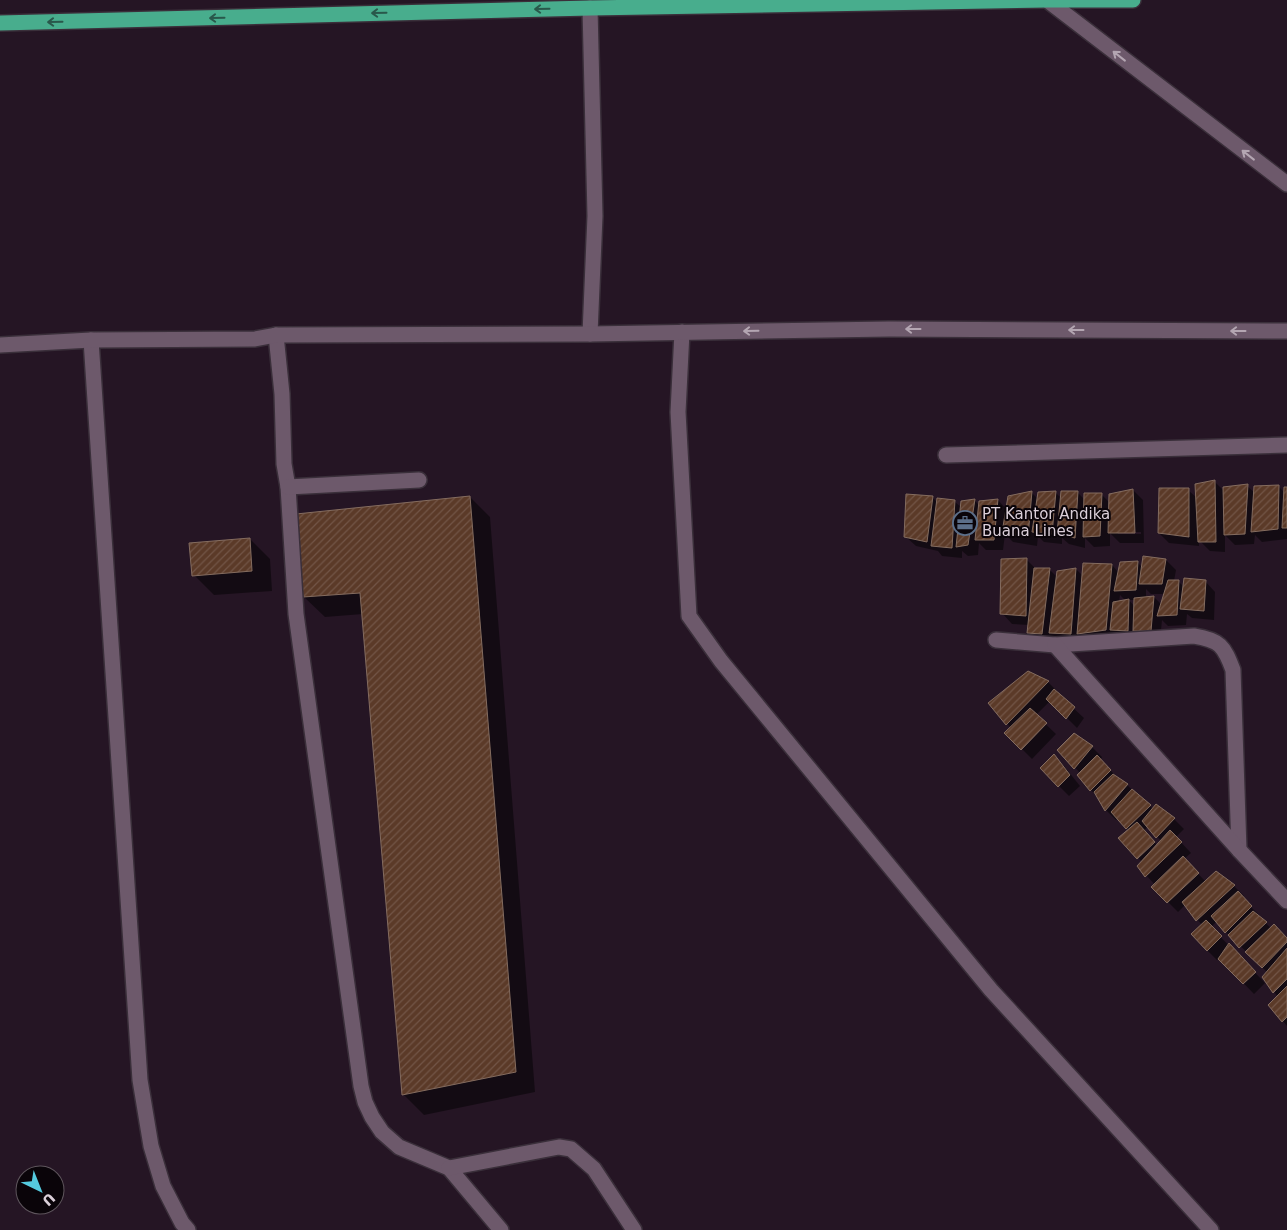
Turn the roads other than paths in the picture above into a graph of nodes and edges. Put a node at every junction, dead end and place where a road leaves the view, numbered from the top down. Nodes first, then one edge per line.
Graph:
1 (1048, 0) edge
2 (1133, 0) edge
3 (590, 8) junction
4 (1, 23) edge
5 (1287, 184) edge
6 (1287, 331) edge
7 (682, 332) junction
8 (590, 334) junction
9 (276, 335) junction
10 (91, 340) junction
11 (0, 345) edge
12 (1287, 445) edge
13 (946, 455) dead end
14 (418, 480) dead end
15 (288, 487) junction
16 (996, 640) dead end
17 (1055, 645) junction
18 (1239, 850) junction
19 (1287, 901) edge
20 (449, 1168) junction
21 (188, 1230) edge
22 (501, 1230) edge
23 (634, 1230) edge
24 (1211, 1230) edge

1 - 2 highway
1 - 3 highway
5 -> 1 street
3 -> 4 highway
3 - 8 street
6 -> 7 street
7 - 8 street
7 - 24 street
8 - 9 street
9 - 10 street
9 - 15 street
10 - 11 street
10 - 21 street
12 - 13 street
14 - 15 street
15 - 20 street
16 - 17 street
17 - 18 street
17 - 18 street
18 - 19 street
20 - 22 street
20 - 23 street

